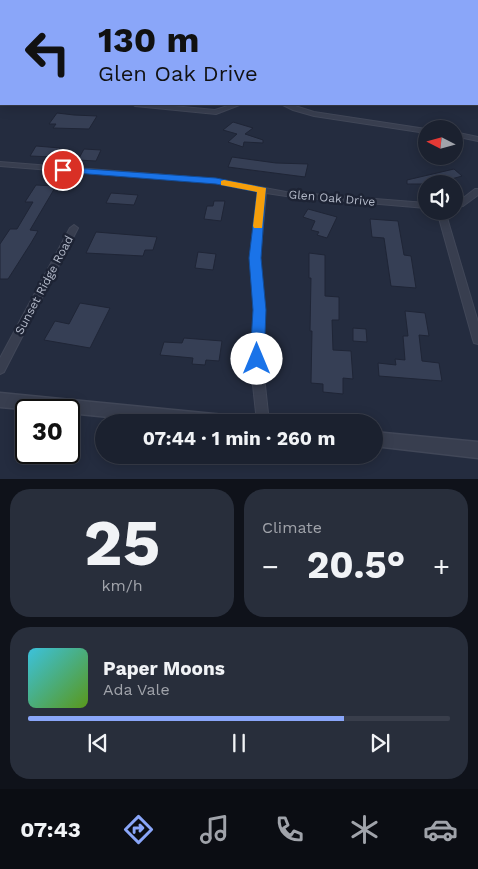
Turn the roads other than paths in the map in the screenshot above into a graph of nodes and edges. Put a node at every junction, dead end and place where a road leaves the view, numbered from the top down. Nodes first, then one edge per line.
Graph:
1 (145, 105) edge
2 (236, 105) edge
3 (286, 105) edge
4 (418, 129) edge
5 (463, 136) edge
6 (478, 139) edge
7 (0, 164) edge
8 (262, 190) junction
9 (478, 191) edge
10 (463, 202) edge
11 (418, 205) edge
12 (444, 220) edge
13 (74, 228) dead end
14 (478, 340) edge
15 (0, 369) edge
16 (0, 400) edge
17 (143, 414) edge
18 (262, 414) edge
19 (383, 440) edge
20 (478, 450) edge

1 - 2 street
3 - 4 street
5 - 6 street
7 - 8 street, Glen Oak Drive
8 - 11 street, Glen Oak Drive
8 - 18 street
9 - 10 street
12 - 14 street
13 - 15 street, Sunset Ridge Road
16 - 17 street
19 - 20 street

